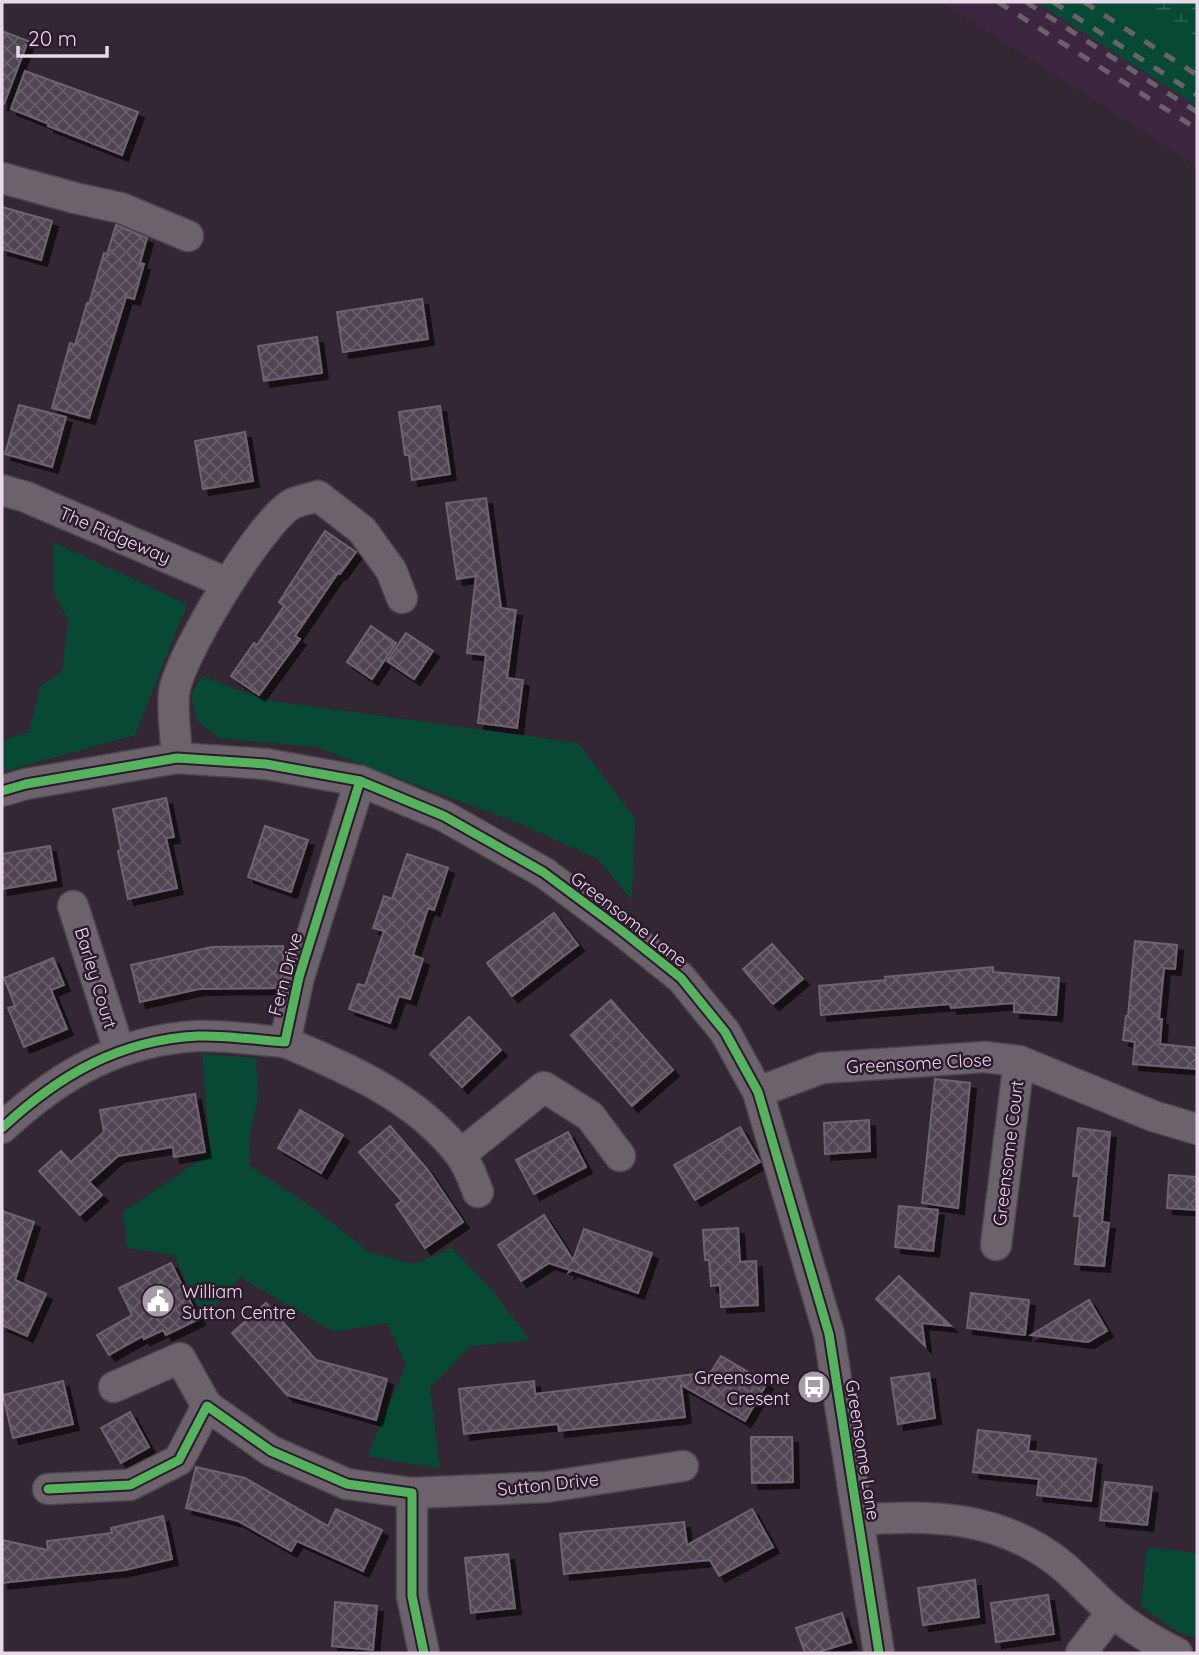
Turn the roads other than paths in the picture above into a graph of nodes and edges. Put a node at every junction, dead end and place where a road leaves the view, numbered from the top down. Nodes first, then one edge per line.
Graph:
1 (2, 177) edge
2 (188, 236) dead end
3 (2, 490) edge
4 (227, 583) junction
5 (402, 598) dead end
6 (177, 758) junction
7 (359, 781) junction
8 (2, 791) edge
9 (73, 906) dead end
10 (285, 1042) junction
11 (118, 1050) junction
12 (1019, 1061) junction
13 (758, 1092) junction
14 (2, 1128) edge
15 (1197, 1129) edge
16 (461, 1154) junction
17 (620, 1156) dead end
18 (478, 1192) dead end
19 (996, 1245) dead end
20 (114, 1387) dead end
21 (207, 1406) junction
22 (684, 1466) dead end
23 (48, 1489) dead end
24 (412, 1493) junction
25 (859, 1520) junction
26 (1112, 1612) junction
27 (424, 1653) edge
28 (879, 1653) edge
29 (1081, 1653) edge
30 (1177, 1653) edge

1 - 2 street
3 - 4 street, The Ridgeway
4 - 5 street
4 - 6 street
6 - 7 street, Greensome Lane
6 - 8 street, Greensome Lane
7 - 10 street, Fern Drive
7 - 13 street, Greensome Lane
9 - 11 street, Barley Court
10 - 11 street, Fern Drive
10 - 16 street, Fern Drive
11 - 14 street, Fern Drive
12 - 13 street, Greensome Close
12 - 15 street, Greensome Close
12 - 19 street, Greensome Court
13 - 25 street, Greensome Lane
16 - 17 street
16 - 18 street, Fern Drive
20 - 21 street
21 - 23 street
21 - 24 street, Sutton Drive
22 - 24 street, Sutton Drive
24 - 27 street
25 - 26 street
25 - 28 street, Greensome Lane
26 - 29 street
26 - 30 street

